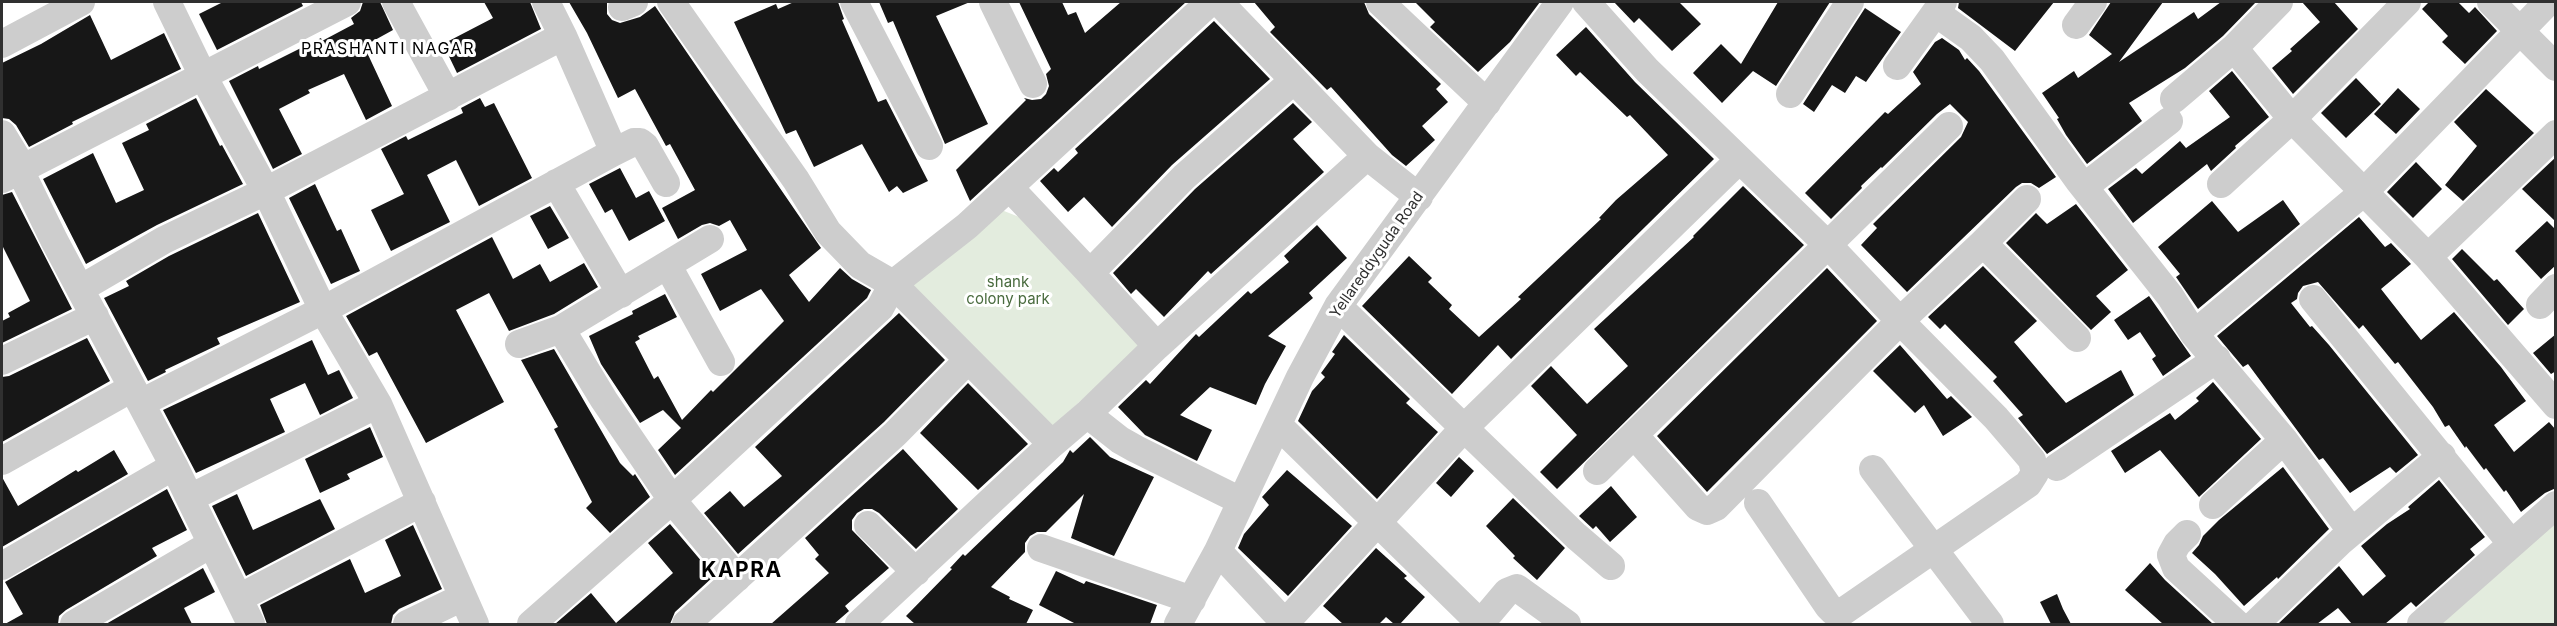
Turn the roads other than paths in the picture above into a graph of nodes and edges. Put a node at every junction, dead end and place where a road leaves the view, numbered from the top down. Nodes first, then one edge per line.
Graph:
1 (81, 2) edge
2 (167, 2) edge
3 (347, 2) edge
4 (396, 2) edge
5 (546, 2) edge
6 (671, 2) edge
7 (854, 2) edge
8 (993, 2) edge
9 (1210, 2) edge
10 (1219, 2) edge
11 (1380, 2) edge
12 (1560, 2) edge
13 (1586, 2) edge
14 (1850, 2) edge
15 (2093, 2) edge
16 (2279, 2) edge
17 (2407, 2) edge
18 (2491, 2) edge
19 (2548, 2) edge
20 (1939, 7) edge
21 (2076, 25) dead end
22 (2518, 31) junction
23 (563, 36) junction
24 (2, 44) edge
25 (2234, 48) junction
26 (1897, 66) dead end
27 (2556, 67) edge
28 (203, 76) junction
29 (1294, 80) junction
30 (1033, 84) dead end
31 (1790, 94) dead end
32 (448, 97) junction
33 (1487, 103) junction
34 (2292, 119) junction
35 (1949, 126) dead end
36 (2, 134) edge
37 (2556, 134) edge
38 (929, 146) dead end
39 (614, 152) junction
40 (1367, 156) junction
41 (1738, 160) junction
42 (11, 174) edge
43 (556, 183) junction
44 (666, 183) dead end
45 (2221, 184) dead end
46 (2084, 187) junction
47 (1010, 188) junction
48 (2365, 190) junction
49 (266, 191) junction
50 (1419, 197) junction
51 (2027, 199) dead end
52 (710, 240) dead end
53 (1983, 243) junction
54 (1827, 244) junction
55 (2428, 257) junction
56 (668, 266) junction
57 (1090, 273) junction
58 (893, 284) junction
59 (80, 289) junction
60 (621, 294) junction
61 (2313, 299) dead end
62 (1338, 306) junction
63 (323, 310) junction
64 (95, 316) junction
65 (1900, 321) junction
66 (561, 329) junction
67 (2194, 334) junction
68 (2077, 338) dead end
69 (519, 344) dead end
70 (1156, 346) junction
71 (2217, 359) junction
72 (968, 360) junction
73 (2, 361) edge
74 (721, 362) dead end
75 (136, 396) junction
76 (2555, 402) edge
77 (378, 404) junction
78 (1087, 414) junction
79 (1278, 425) junction
80 (1464, 428) junction
81 (1634, 435) junction
82 (2284, 441) junction
83 (1052, 444) junction
84 (2442, 456) junction
85 (2, 461) edge
86 (174, 466) junction
87 (2057, 467) dead end
88 (1873, 469) dead end
89 (1597, 471) dead end
90 (190, 498) junction
91 (672, 500) junction
92 (1241, 501) junction
93 (422, 502) junction
94 (1758, 502) dead end
95 (2212, 505) dead end
96 (2556, 505) edge
97 (1377, 523) junction
98 (868, 525) dead end
99 (2352, 532) junction
100 (2187, 534) dead end
101 (2511, 543) junction
102 (211, 544) junction
103 (1041, 548) dead end
104 (1933, 548) junction
105 (1218, 551) junction
106 (2, 566) edge
107 (1611, 566) dead end
108 (916, 572) junction
109 (737, 578) junction
110 (463, 597) junction
111 (239, 598) junction
112 (1192, 600) junction
113 (74, 624) edge
114 (251, 624) edge
115 (407, 624) edge
116 (475, 624) edge
117 (531, 624) edge
118 (686, 624) edge
119 (859, 624) edge
120 (1178, 624) edge
121 (1286, 624) edge
122 (1480, 624) edge
123 (1567, 624) edge
124 (1990, 624) edge
125 (2237, 624) edge
126 (2255, 624) edge
127 (2421, 624) edge

1 - 24 street
2 - 28 street
3 - 28 street
4 - 32 street
5 - 23 street
6 - 58 street
7 - 38 street
8 - 30 street
9 - 47 street
10 - 29 street
11 - 33 street
12 - 33 street, Yellareddyguda Road
13 - 41 street
14 - 31 street
15 - 21 street
16 - 25 street
17 - 34 street
18 - 22 street
19 - 22 street
20 - 26 street
20 - 46 street
22 - 27 street
22 - 48 street
23 - 32 street
23 - 39 street
25 - 34 street
25 - 46 street
28 - 42 street
28 - 49 street
29 - 40 street
29 - 57 street
32 - 49 street
33 - 50 street, Yellareddyguda Road
34 - 45 street
34 - 48 street
35 - 54 street
36 - 42 street
37 - 55 street
39 - 43 street
39 - 44 street
40 - 50 street
40 - 70 street
41 - 54 street
41 - 80 street
42 - 59 street
43 - 60 street
43 - 63 street
46 - 67 street
47 - 57 street
47 - 58 street
48 - 55 street
48 - 67 street
49 - 59 street
49 - 63 street
50 - 62 street, Yellareddyguda Road
51 - 53 street
52 - 56 street
53 - 65 street
53 - 68 street
54 - 65 street
54 - 81 street
55 - 76 street
56 - 60 street
56 - 74 street
57 - 70 street
58 - 72 street
58 - 91 street
59 - 64 street
60 - 66 street
61 - 84 street
62 - 79 street, Yellareddyguda Road
62 - 80 street
63 - 75 street
63 - 77 street
64 - 73 street
64 - 75 street
65 - 81 street
65 - 104 street
66 - 69 street
66 - 91 street
67 - 71 street
70 - 78 street
71 - 82 street
71 - 87 street
72 - 83 street
72 - 109 street
75 - 85 street
75 - 86 street
77 - 90 street
77 - 93 street
78 - 83 street
78 - 92 street
79 - 92 street, Yellareddyguda Road
79 - 97 street
80 - 97 street
80 - 107 street
81 - 89 street
82 - 95 street
82 - 99 street
83 - 108 street
84 - 99 street
84 - 101 street
86 - 90 street
86 - 106 street
88 - 104 street
90 - 102 street
91 - 109 street
91 - 117 street
92 - 105 street, Yellareddyguda Road
93 - 110 street
93 - 111 street
94 - 104 street
96 - 101 street
97 - 121 street
97 - 122 street
98 - 108 street
99 - 126 street
100 - 125 street
101 - 127 street
102 - 111 street
102 - 113 street
103 - 112 street
104 - 124 street
105 - 112 street, Yellareddyguda Road
105 - 121 street
108 - 119 street
109 - 118 street
110 - 115 street
110 - 116 street
111 - 114 street
112 - 120 street, Yellareddyguda Road
122 - 123 street

